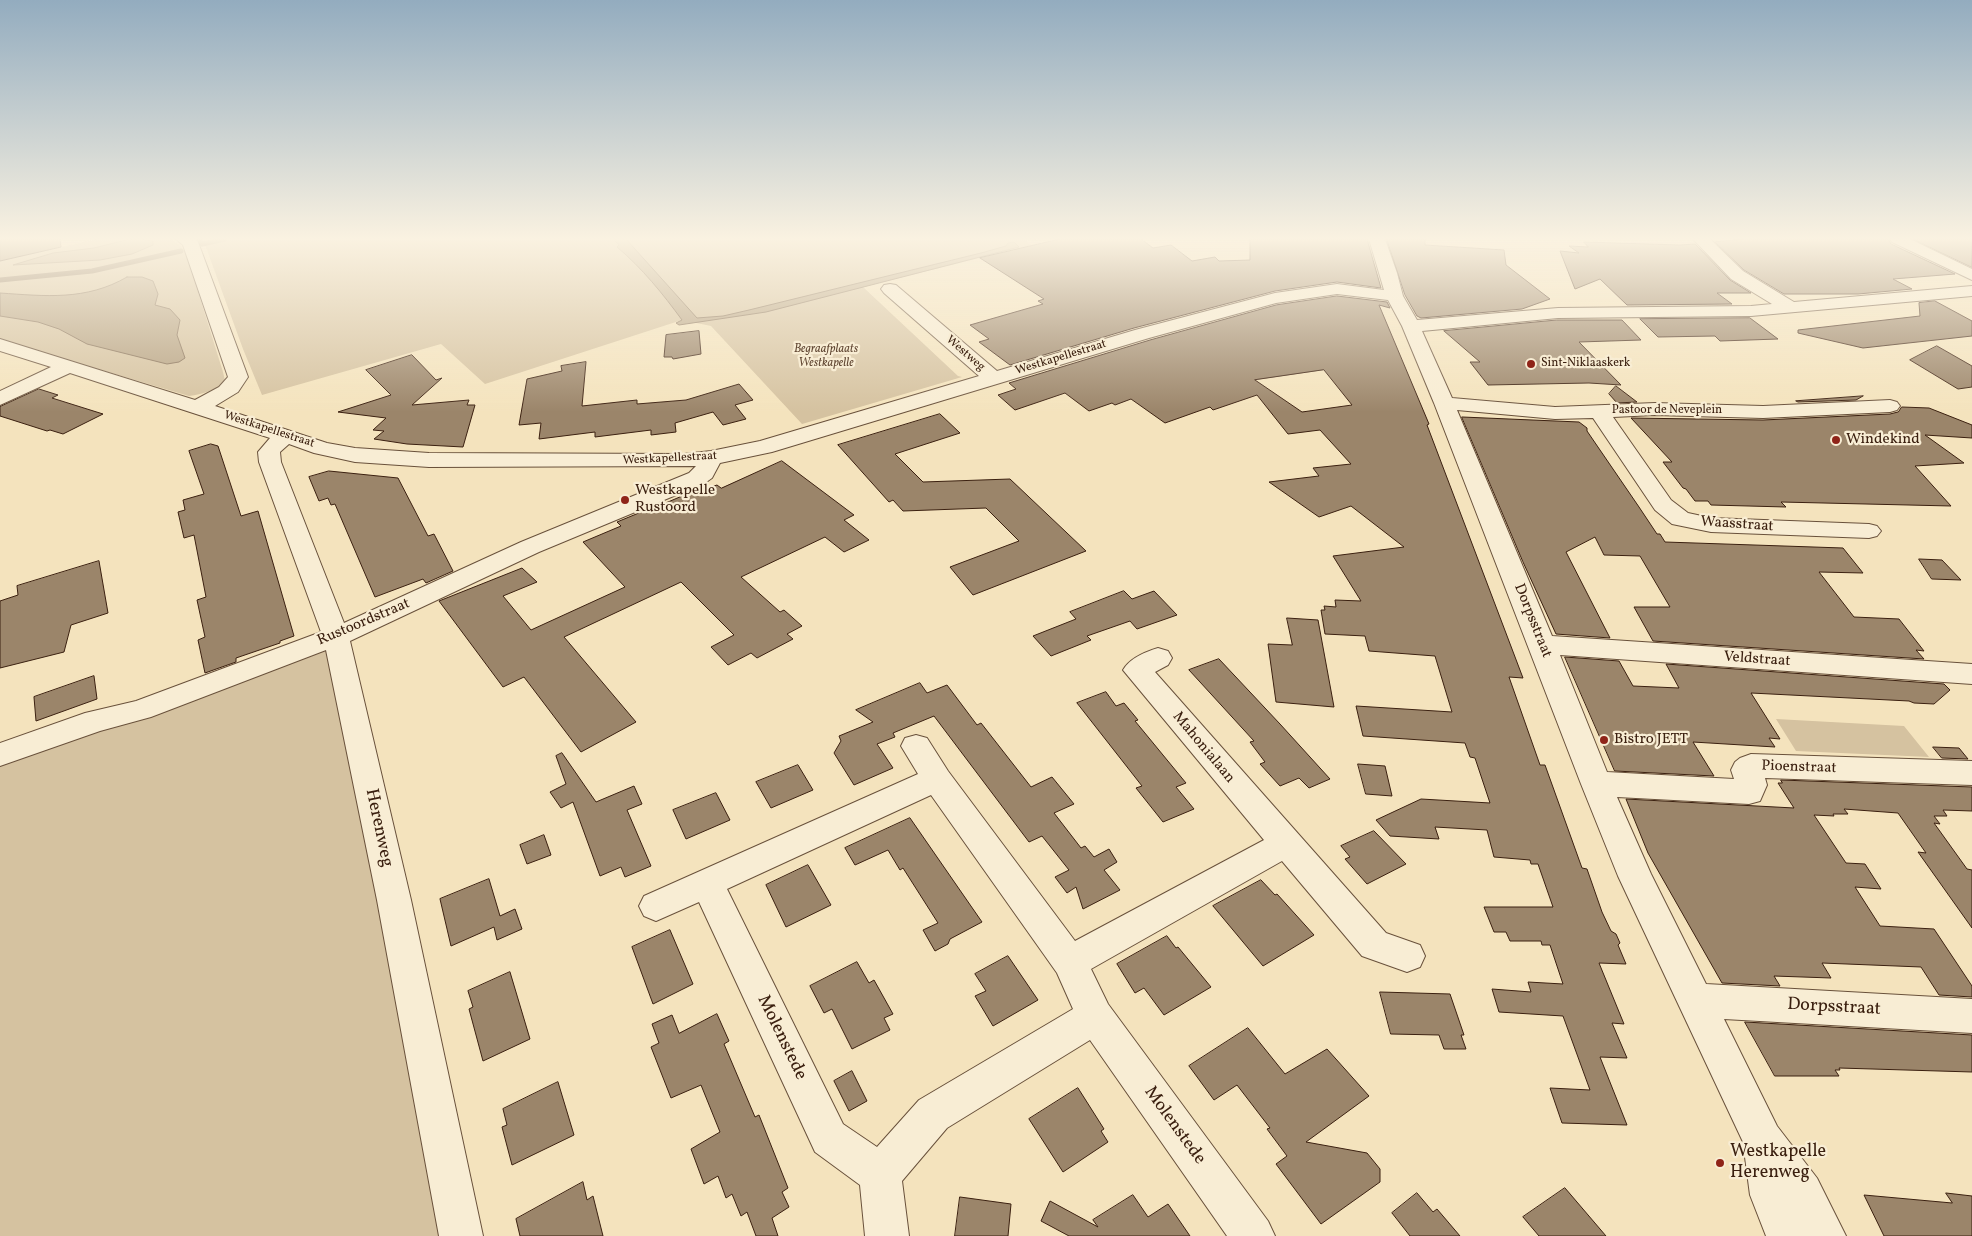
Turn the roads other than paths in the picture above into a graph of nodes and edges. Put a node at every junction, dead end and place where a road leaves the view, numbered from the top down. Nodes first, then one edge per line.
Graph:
1 (1394, 296) edge
2 (209, 297) edge
3 (899, 297) edge
4 (1284, 297) edge
5 (1773, 297) edge
6 (1914, 297) edge
7 (1792, 308) junction
8 (1411, 326) junction
9 (0, 346) edge
10 (68, 367) junction
11 (994, 379) junction
12 (0, 399) edge
13 (1444, 403) junction
14 (197, 406) junction
15 (1890, 406) dead end
16 (1600, 411) junction
17 (286, 436) junction
18 (710, 458) junction
19 (1869, 531) dead end
20 (336, 636) junction
21 (1542, 645) junction
22 (1158, 658) dead end
23 (1972, 674) edge
24 (916, 746) dead end
25 (0, 755) edge
26 (1972, 773) edge
27 (937, 780) junction
28 (1596, 784) junction
29 (1285, 844) junction
30 (707, 883) junction
31 (656, 906) dead end
32 (1407, 956) dead end
33 (1070, 962) junction
34 (1695, 1000) junction
35 (1095, 1016) junction
36 (1972, 1016) edge
37 (1762, 1140) junction
38 (880, 1174) junction
39 (462, 1236) edge
40 (887, 1236) edge
41 (1253, 1236) edge
42 (1788, 1236) edge
43 (1824, 1236) edge

1 - 8 street, Dorpsstraat
2 - 14 street
3 - 11 street, Westweg
4 - 11 street, Westkapellestraat
5 - 7 street
6 - 7 street
7 - 8 street
8 - 13 street, Dorpsstraat
9 - 10 street, Westkapellestraat
10 - 12 street
10 - 14 street, Westkapellestraat
11 - 18 street, Westkapellestraat
13 - 16 street, Pastoor de Neveplein
13 - 21 street, Dorpsstraat
14 - 17 street, Westkapellestraat
15 - 16 street, Pastoor de Neveplein
16 - 19 street, Waasstraat
17 - 18 street, Westkapellestraat
17 - 20 street, Herenweg
18 - 20 street, Rustoordstraat
20 - 25 street, Rustoordstraat
20 - 39 street, Herenweg
21 - 23 street, Veldstraat
21 - 28 street, Dorpsstraat
22 - 29 street, Mahonialaan
24 - 27 street, Molenstede
26 - 28 street, Pioenstraat
27 - 30 street
27 - 33 street, Molenstede
28 - 34 street, Dorpsstraat
29 - 32 street, Mahonialaan
29 - 33 street
30 - 31 street
30 - 38 street, Molenstede
33 - 35 street, Molenstede
34 - 36 street, Dorpsstraat
34 - 37 street, Dorpsstraat
35 - 38 street
35 - 41 street, Molenstede
37 - 42 street, Dorpsstraat
37 - 43 street, Dorpsstraat
38 - 40 street

